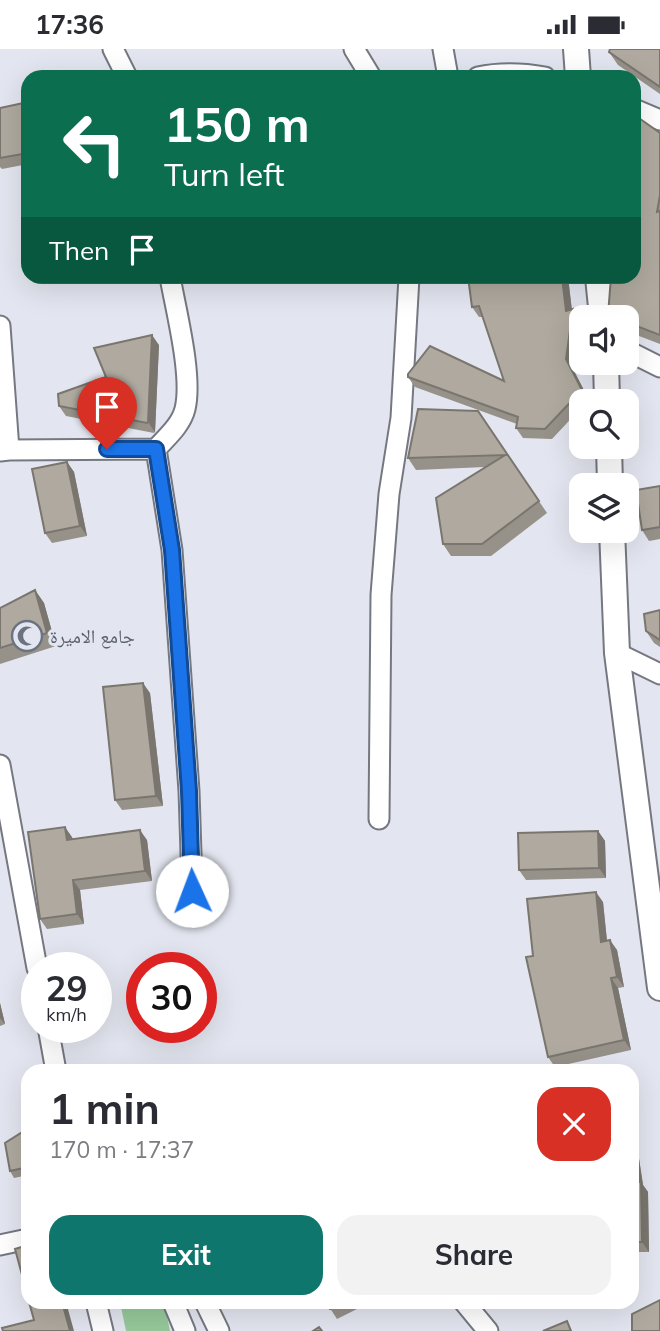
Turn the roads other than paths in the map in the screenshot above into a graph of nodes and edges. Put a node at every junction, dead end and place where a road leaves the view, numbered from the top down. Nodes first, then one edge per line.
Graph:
1 (113, 49) edge
2 (354, 49) edge
3 (443, 49) edge
4 (576, 49) edge
5 (124, 70) edge
6 (367, 70) edge
7 (447, 70) edge
8 (578, 70) edge
9 (641, 112) edge
10 (660, 120) edge
11 (171, 284) edge
12 (409, 284) edge
13 (599, 284) edge
14 (601, 305) edge
15 (0, 326) edge
16 (639, 356) edge
17 (660, 367) edge
18 (156, 449) junction
19 (5, 450) edge
20 (613, 543) edge
21 (617, 653) junction
22 (660, 674) edge
23 (0, 765) edge
24 (379, 819) dead end
25 (193, 916) dead end
26 (34, 952) edge
27 (660, 988) edge
28 (51, 1043) edge
29 (55, 1064) edge
30 (21, 1240) edge
31 (0, 1245) edge
32 (98, 1309) edge
33 (176, 1309) edge
34 (208, 1309) edge
35 (470, 1309) edge
36 (103, 1331) edge
37 (185, 1331) edge
38 (219, 1331) edge
39 (488, 1331) edge

1 - 5 street
2 - 6 street
3 - 7 street
4 - 8 street
9 - 10 street
11 - 18 street
12 - 24 street
13 - 14 street
15 - 19 street
16 - 17 street
18 - 19 street
18 - 25 street
20 - 21 street
21 - 22 street
21 - 27 street
23 - 26 street
28 - 29 street
30 - 31 street
32 - 36 street
33 - 37 street
34 - 38 street
35 - 39 street

